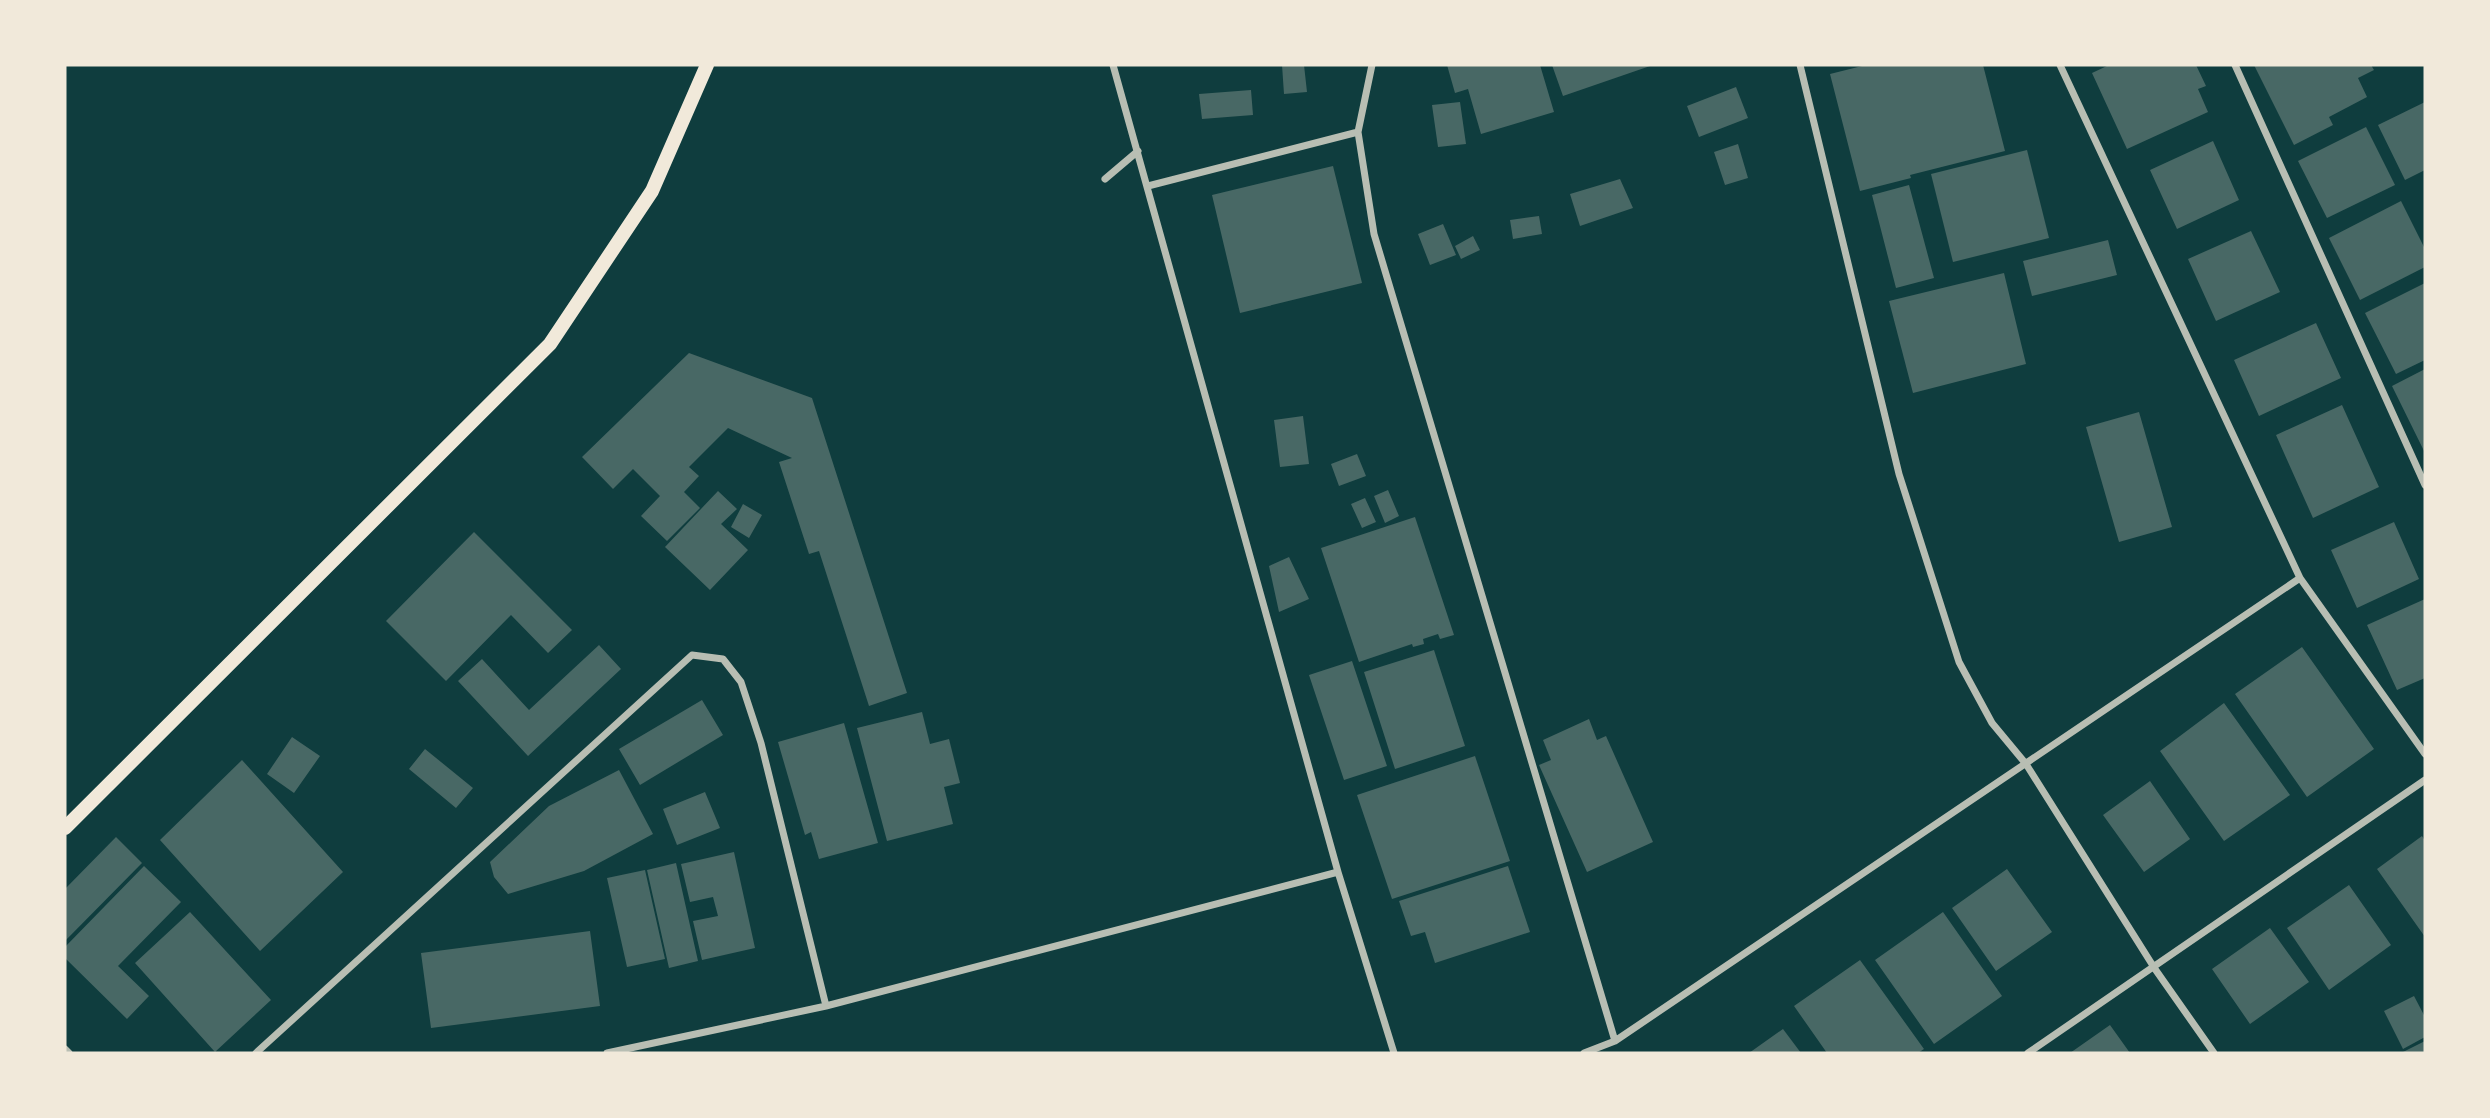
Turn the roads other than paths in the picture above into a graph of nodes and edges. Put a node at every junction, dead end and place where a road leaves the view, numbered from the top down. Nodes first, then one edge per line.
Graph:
1 (707, 65) edge
2 (1113, 65) edge
3 (1372, 65) edge
4 (1800, 65) edge
5 (2060, 65) edge
6 (2235, 65) edge
7 (1358, 132) junction
8 (1138, 150) junction
9 (1105, 179) dead end
10 (1148, 186) junction
11 (2425, 485) edge
12 (2300, 578) junction
13 (2425, 754) edge
14 (2026, 764) junction
15 (2425, 780) edge
16 (65, 828) edge
17 (1338, 872) junction
18 (2155, 969) junction
19 (826, 1006) junction
20 (1615, 1041) junction
21 (65, 1049) edge
22 (69, 1053) edge
23 (256, 1053) edge
24 (607, 1053) edge
25 (1394, 1053) edge
26 (1584, 1053) edge
27 (2028, 1053) edge
28 (2214, 1053) edge

1 - 16 main road
2 - 8 street
3 - 7 street
4 - 14 street
5 - 12 street
6 - 11 street
7 - 10 street
7 - 20 street
8 - 9 street
8 - 10 street
10 - 17 street
12 - 13 street
12 - 14 street
14 - 18 street
14 - 20 street
15 - 18 street
17 - 19 street
17 - 25 street
18 - 27 street
18 - 28 street
19 - 23 street
19 - 24 street
20 - 26 street
21 - 22 street

